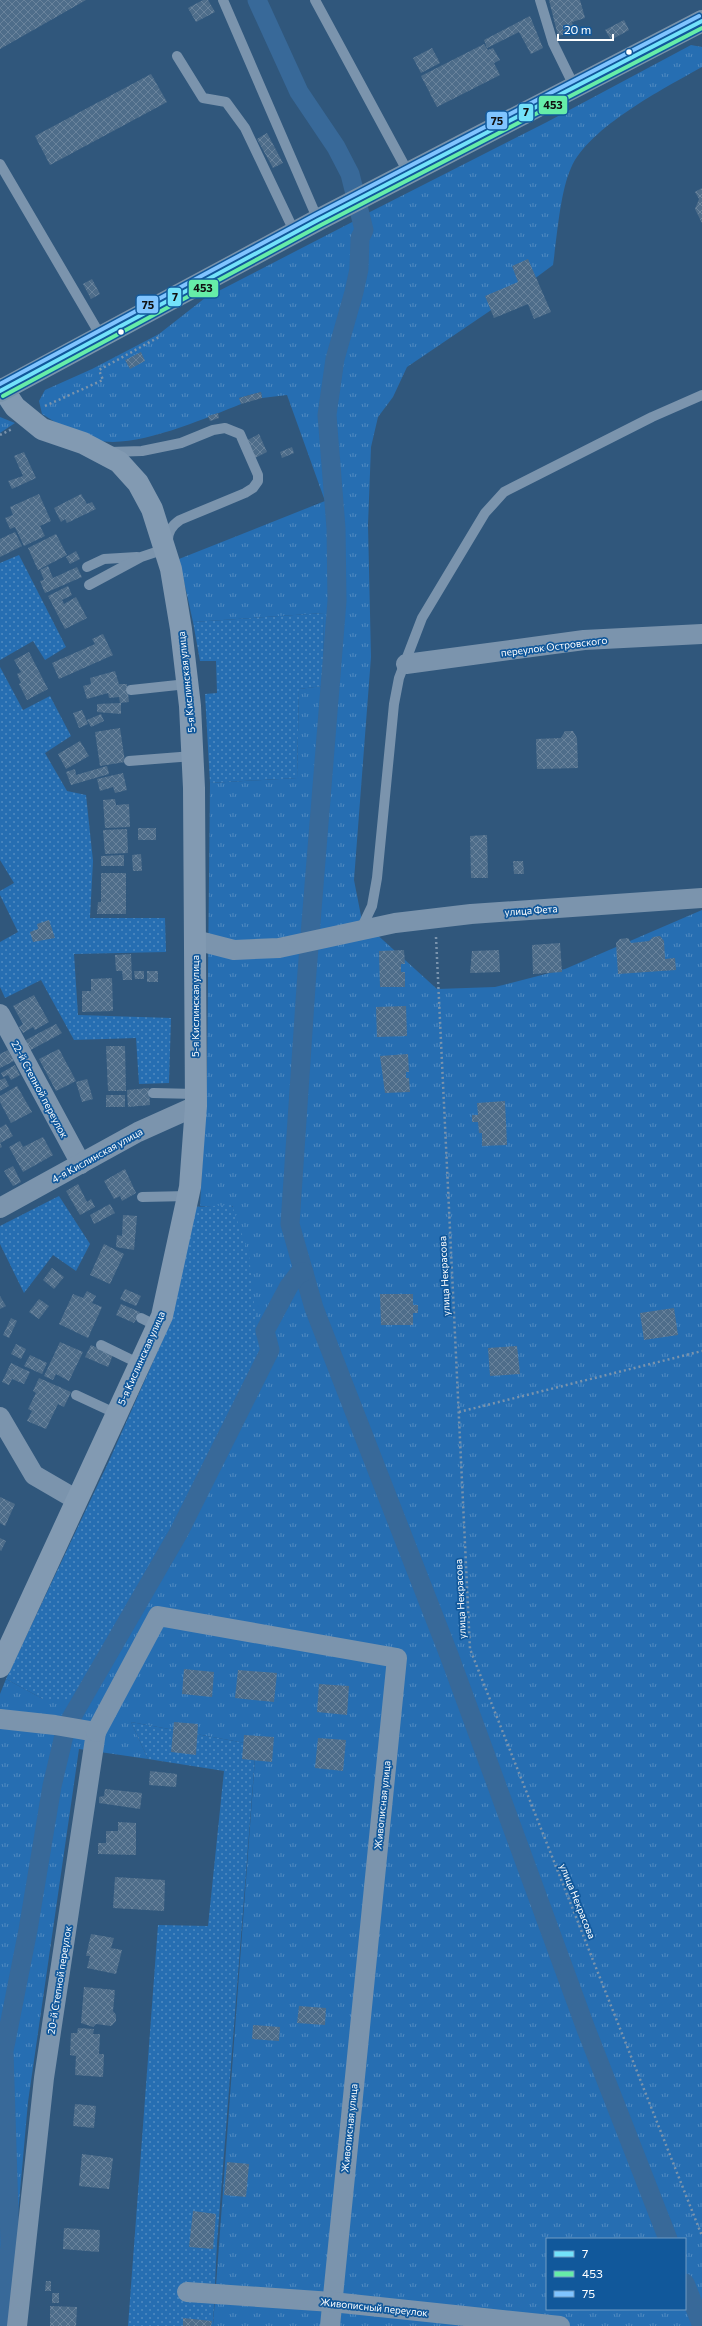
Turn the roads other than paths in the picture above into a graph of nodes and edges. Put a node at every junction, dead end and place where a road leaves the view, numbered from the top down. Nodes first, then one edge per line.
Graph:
1 (223, 0) edge
2 (315, 0) edge
3 (540, 0) edge
4 (702, 21) edge
5 (177, 56) dead end
6 (575, 88) junction
7 (0, 164) edge
8 (409, 174) junction
9 (318, 220) junction
10 (295, 233) junction
11 (102, 338) junction
12 (1, 390) edge
13 (702, 395) edge
14 (102, 451) junction
15 (166, 553) junction
16 (141, 557) junction
17 (87, 567) dead end
18 (89, 585) dead end
19 (702, 634) edge
20 (406, 664) junction
21 (187, 684) junction
22 (131, 690) dead end
23 (193, 756) junction
24 (129, 761) dead end
25 (702, 898) edge
26 (361, 929) junction
27 (195, 940) junction
28 (0, 1014) edge
29 (153, 1093) dead end
30 (196, 1100) junction
31 (80, 1164) junction
32 (188, 1196) junction
33 (142, 1197) dead end
34 (0, 1208) edge
35 (101, 1345) dead end
36 (140, 1364) junction
37 (76, 1395) dead end
38 (117, 1414) junction
39 (0, 1417) edge
40 (77, 1500) junction
41 (0, 1666) edge
42 (0, 1719) edge
43 (96, 1732) junction
44 (187, 2292) dead end
45 (332, 2302) junction
46 (17, 2326) edge
47 (330, 2326) edge
48 (560, 2326) edge

1 - 9 lane
2 - 8 lane
3 - 6 lane
4 - 6 main road
5 - 10 lane
6 - 8 main road
7 - 11 lane
8 - 9 main road
9 - 10 main road
10 - 11 main road
11 - 12 main road
12 - 14 street, 5-я Кислинская улица
13 - 20 lane
14 - 15 street, 5-я Кислинская улица
14 - 15 lane
15 - 16 lane
15 - 21 street, 5-я Кислинская улица
16 - 17 lane
16 - 18 lane
19 - 20 street, переулок Островского
20 - 26 lane
21 - 22 lane
21 - 23 street, 5-я Кислинская улица
23 - 24 lane
23 - 27 street, 5-я Кислинская улица
25 - 26 street, улица Фета
26 - 27 street, улица Фета
27 - 30 street, 5-я Кислинская улица
28 - 31 street, 22-й Степной переулок
29 - 30 lane
30 - 31 street, 4-я Кислинская улица
30 - 32 street, 5-я Кислинская улица
31 - 34 street, 4-я Кислинская улица
32 - 33 lane
32 - 36 street, 5-я Кислинская улица
35 - 36 lane
36 - 38 street, 5-я Кислинская улица
37 - 38 lane
38 - 40 street, 5-я Кислинская улица
39 - 40 street
40 - 41 street, 5-я Кислинская улица
42 - 43 street
43 - 45 street, Живописная улица
43 - 46 street, 20-й Степной переулок
44 - 45 street, Живописный переулок
45 - 47 street, Живописная улица
45 - 48 street, Живописный переулок

